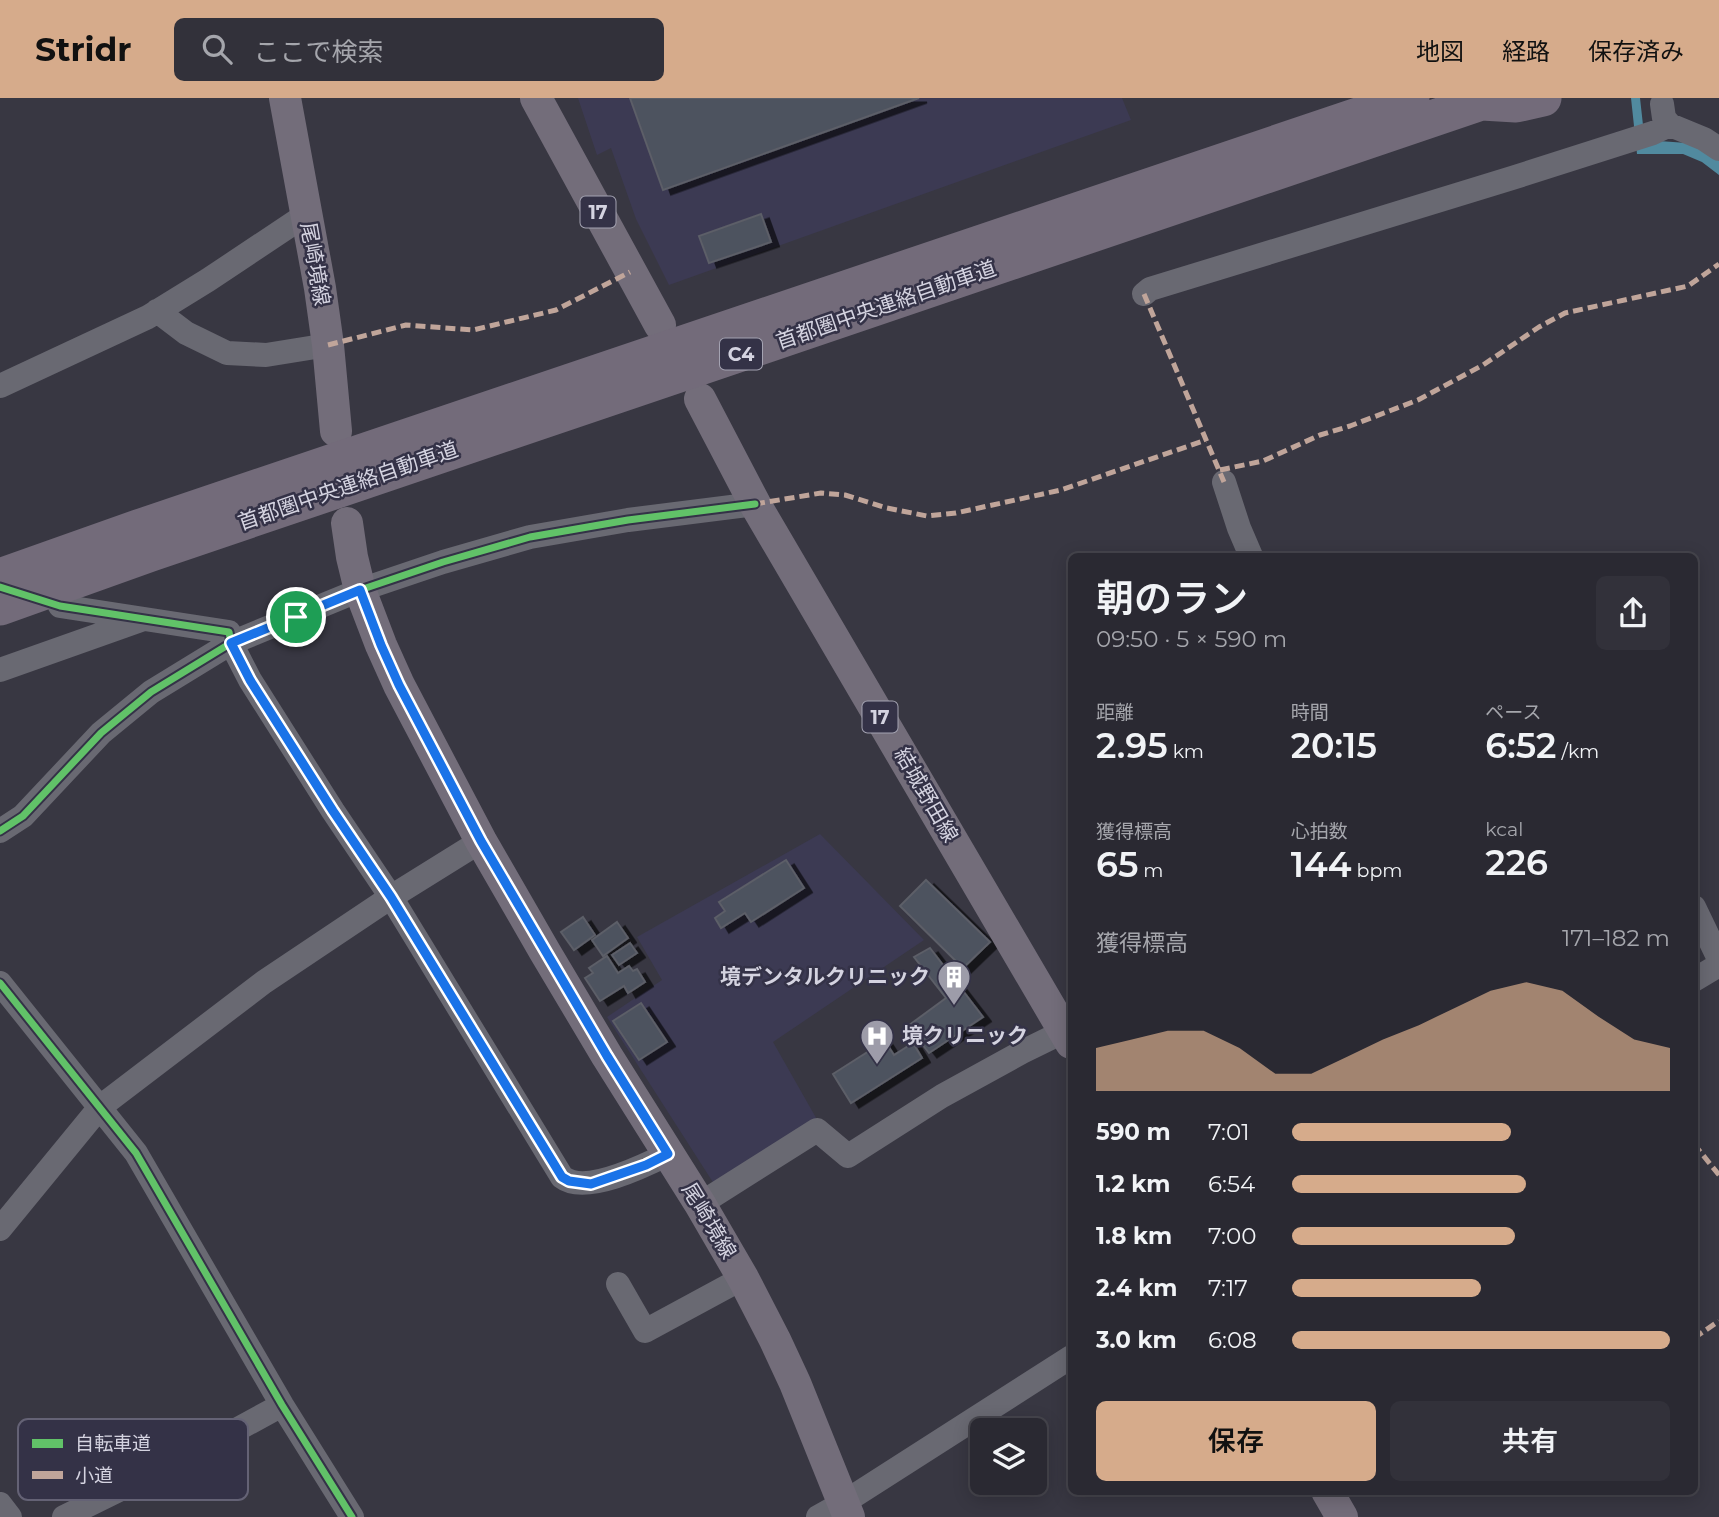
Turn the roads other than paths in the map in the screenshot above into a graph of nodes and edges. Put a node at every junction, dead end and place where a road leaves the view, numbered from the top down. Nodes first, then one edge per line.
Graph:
1 (285, 98) edge
2 (536, 98) edge
3 (1385, 98) edge
4 (1411, 98) edge
5 (1543, 98) edge
6 (1488, 100) edge
7 (1282, 141) junction
8 (1719, 149) edge
9 (307, 214) junction
10 (1144, 294) dead end
11 (157, 312) junction
12 (660, 325) dead end
13 (328, 345) junction
14 (0, 386) edge
15 (700, 399) dead end
16 (336, 431) dead end
17 (1224, 482) dead end
18 (755, 504) junction
19 (347, 523) dead end
20 (1250, 553) edge
21 (0, 577) edge
22 (360, 590) junction
23 (60, 606) dead end
24 (0, 607) edge
25 (145, 619) junction
26 (231, 643) junction
27 (0, 670) edge
28 (0, 831) edge
29 (481, 841) junction
30 (391, 897) junction
31 (1698, 915) edge
32 (1719, 959) edge
33 (1719, 965) edge
34 (1698, 977) edge
35 (0, 983) edge
36 (1068, 1032) edge
37 (1068, 1034) edge
38 (100, 1107) junction
39 (668, 1154) junction
40 (700, 1204) junction
41 (0, 1229) edge
42 (743, 1278) junction
43 (618, 1284) dead end
44 (1068, 1359) edge
45 (282, 1405) junction
46 (248, 1424) edge
47 (1329, 1495) edge
48 (99, 1500) edge
49 (0, 1504) edge
50 (837, 1513) edge
51 (10, 1517) edge
52 (64, 1517) edge
53 (352, 1517) edge
54 (1342, 1517) edge

1 - 9 main road, 尾崎境線
2 - 12 main road, 17
3 - 7 highway
4 - 7 highway, 首都圏中央連絡自動車道 / C4
5 - 6 highway
6 - 24 highway, 首都圏中央連絡自動車道 / C4
7 - 21 highway, 首都圏中央連絡自動車道 / C4
8 - 10 street
9 - 11 street
9 - 13 main road, 尾崎境線
11 - 13 street
11 - 14 street
13 - 16 main road, 尾崎境線
15 - 18 main road, 結城野田線 / 17
17 - 20 street
18 - 22 street
18 - 36 main road, 結城野田線 / 17
19 - 22 main road, 尾崎境線
22 - 26 street
22 - 29 main road, 尾崎境線
23 - 25 street
25 - 26 street
25 - 27 street
26 - 28 street
26 - 30 street
29 - 30 street
29 - 39 main road, 尾崎境線
30 - 38 street
30 - 39 street
31 - 32 street
33 - 34 street
35 - 38 street
37 - 40 street
38 - 41 street
38 - 45 street
39 - 40 main road, 尾崎境線
40 - 42 main road, 尾崎境線
42 - 43 street
42 - 50 main road, 尾崎境線
44 - 50 street
45 - 46 street
45 - 53 street
47 - 54 main road
48 - 52 street
49 - 51 street

